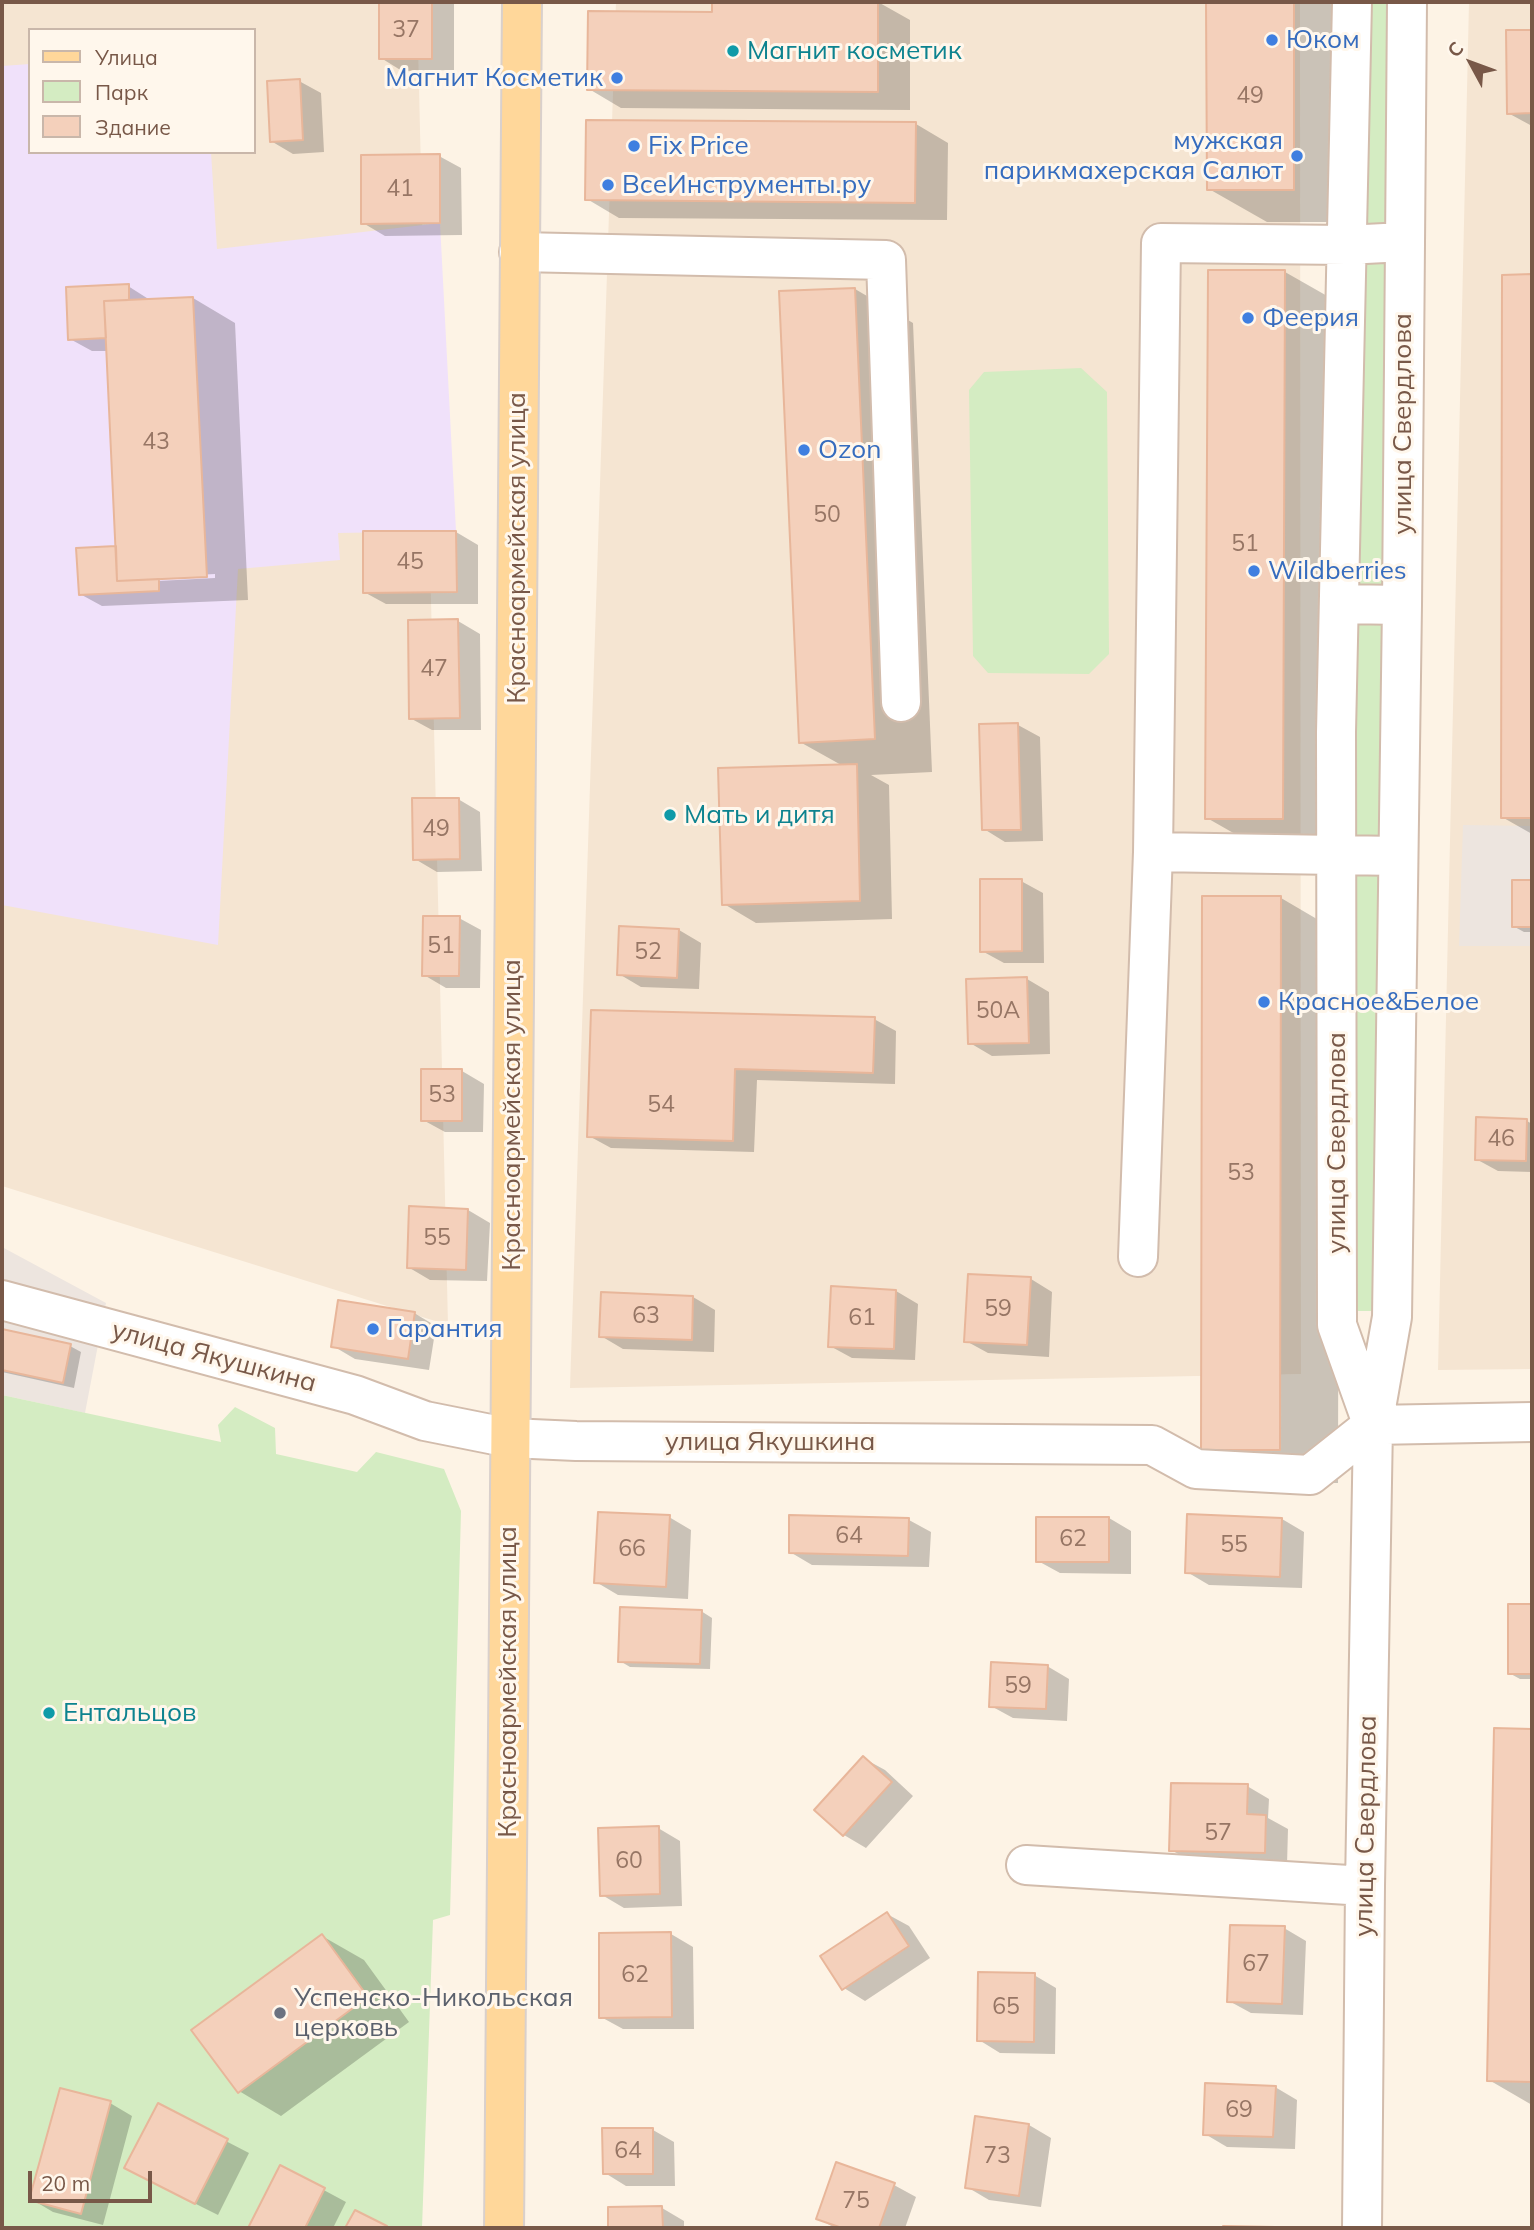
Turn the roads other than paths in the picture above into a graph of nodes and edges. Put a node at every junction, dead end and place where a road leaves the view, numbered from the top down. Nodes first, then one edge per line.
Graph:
1 (522, 2) edge
2 (1352, 2) edge
3 (1407, 2) edge
4 (1404, 242) junction
5 (1346, 245) junction
6 (519, 252) junction
7 (1339, 604) junction
8 (1402, 606) junction
9 (901, 702) dead end
10 (1153, 852) junction
11 (1336, 855) junction
12 (1398, 856) junction
13 (1138, 1257) dead end
14 (2, 1300) edge
15 (1532, 1423) edge
16 (1373, 1425) junction
17 (510, 1438) junction
18 (1026, 1865) dead end
19 (1365, 1886) junction
20 (503, 2228) edge
21 (1362, 2228) edge

1 - 6 main road, Красноармейская улица
2 - 5 street, улица Свердлова
3 - 4 street, улица Свердлова
4 - 5 street
4 - 8 street, улица Свердлова
5 - 7 street, улица Свердлова
5 - 10 street
6 - 9 street
6 - 17 main road, Красноармейская улица
7 - 8 street
7 - 11 street, улица Свердлова
8 - 12 street, улица Свердлова
10 - 11 street
10 - 13 street
11 - 12 street
11 - 16 street, улица Свердлова
12 - 16 street, улица Свердлова
14 - 17 street, улица Якушкина
15 - 16 street
16 - 17 street, улица Якушкина
16 - 19 street, улица Свердлова
17 - 20 main road, Красноармейская улица
18 - 19 street
19 - 21 street, улица Свердлова

